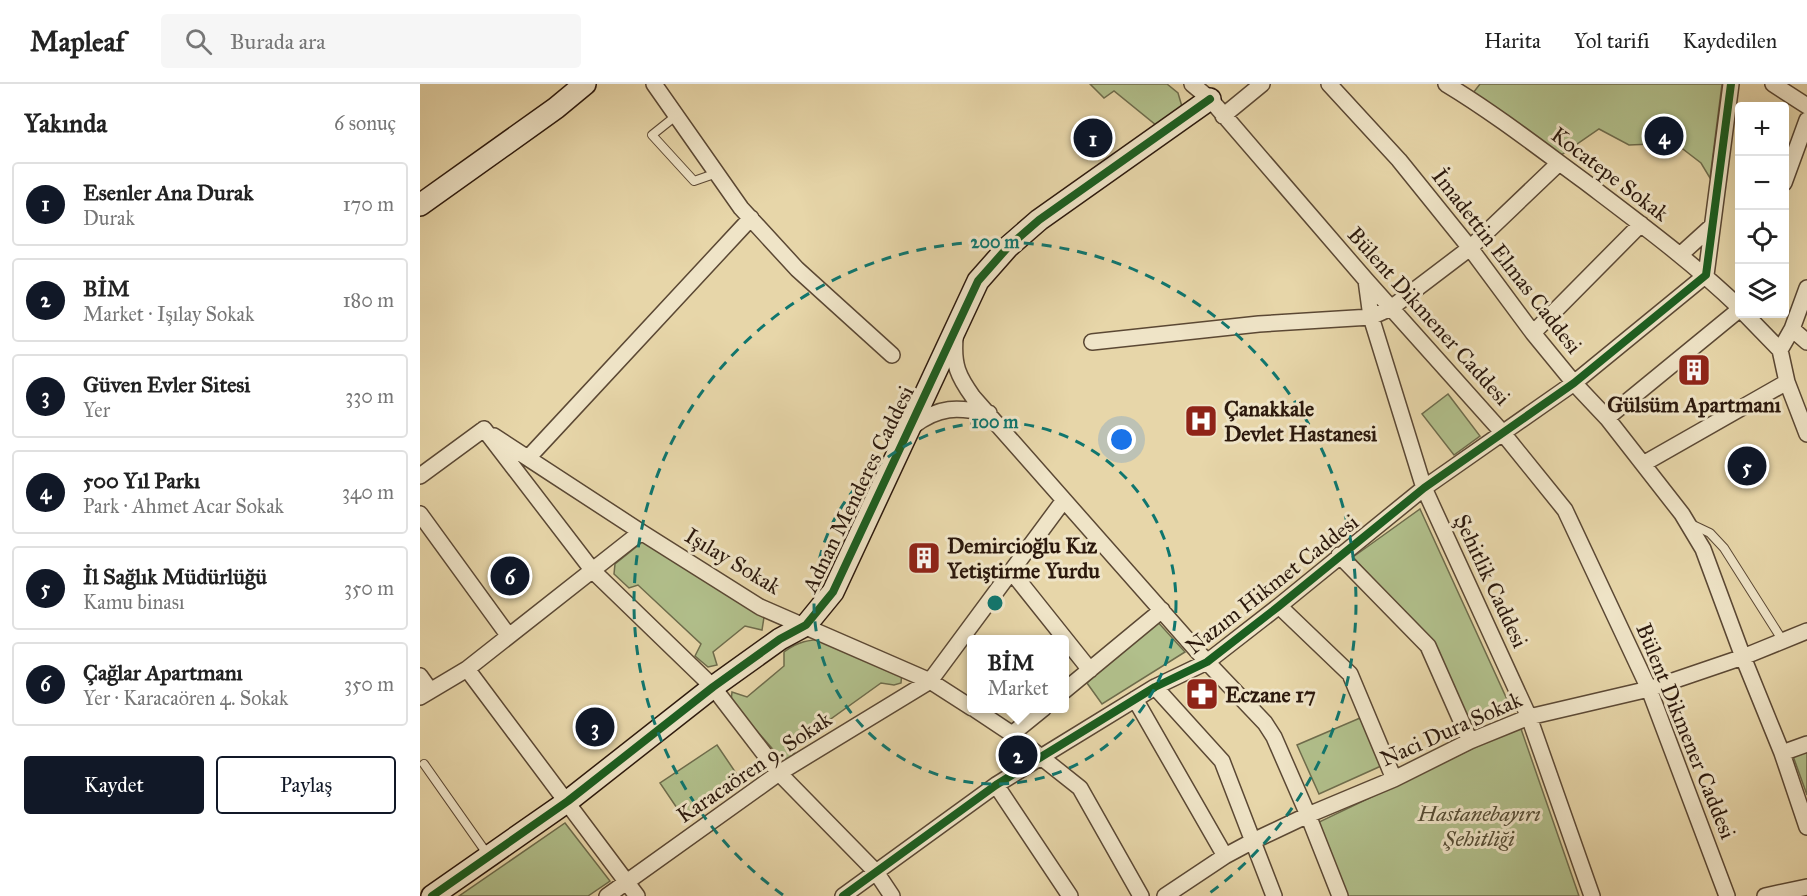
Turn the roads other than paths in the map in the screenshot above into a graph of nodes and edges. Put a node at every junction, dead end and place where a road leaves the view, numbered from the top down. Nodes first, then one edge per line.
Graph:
1 (585, 84) edge
2 (654, 84) edge
3 (1192, 84) edge
4 (1262, 84) edge
5 (1329, 84) edge
6 (1731, 84) edge
7 (1778, 85) edge
8 (1455, 86) edge
9 (1210, 99) junction
10 (1807, 106) edge
11 (677, 116) junction
12 (1223, 116) junction
13 (1807, 120) edge
14 (1559, 163) junction
15 (1789, 172) edge
16 (717, 173) junction
17 (420, 206) edge
18 (751, 218) junction
19 (1641, 224) junction
20 (1713, 226) junction
21 (1470, 248) junction
22 (1680, 255) junction
23 (1706, 275) junction
24 (1366, 280) junction
25 (1807, 288) edge
26 (1735, 303) edge
27 (1391, 308) junction
28 (1735, 312) edge
29 (1371, 317) junction
30 (1749, 318) edge
31 (956, 328) junction
32 (1792, 330) junction
33 (1533, 333) junction
34 (1092, 342) dead end
35 (1807, 342) edge
36 (1780, 350) junction
37 (892, 355) dead end
38 (1786, 382) junction
39 (1574, 383) junction
40 (989, 413) junction
41 (1607, 418) junction
42 (484, 429) junction
43 (908, 430) junction
44 (1502, 432) junction
45 (1807, 434) edge
46 (528, 458) junction
47 (1643, 464) junction
48 (420, 476) edge
49 (1424, 488) junction
50 (1064, 500) junction
51 (420, 514) edge
52 (1688, 523) junction
53 (641, 532) junction
54 (1339, 555) junction
55 (593, 571) junction
56 (1011, 571) junction
57 (1279, 606) junction
58 (1162, 610) junction
59 (806, 626) junction
60 (1807, 631) edge
61 (508, 635) junction
62 (1062, 635) edge
63 (1783, 641) junction
64 (1069, 644) edge
65 (1743, 657) junction
66 (1207, 662) junction
67 (467, 669) junction
68 (1090, 670) junction
69 (420, 676) edge
70 (930, 681) junction
71 (712, 687) junction
72 (1155, 687) junction
73 (1069, 688) edge
74 (1649, 688) junction
75 (425, 693) edge
76 (1136, 699) junction
77 (967, 705) edge
78 (980, 713) edge
79 (1038, 713) edge
80 (1529, 717) junction
81 (1012, 734) junction
82 (1470, 741) junction
83 (1807, 744) edge
84 (1782, 753) junction
85 (1041, 757) junction
86 (424, 764) dead end
87 (779, 773) junction
88 (1394, 779) junction
89 (996, 785) junction
90 (568, 801) junction
91 (1308, 815) junction
92 (1807, 827) edge
93 (1253, 841) junction
94 (489, 856) junction
95 (1225, 856) junction
96 (876, 872) junction
97 (627, 882) junction
98 (1801, 890) edge
99 (432, 896) edge
100 (607, 896) edge
101 (637, 896) edge
102 (843, 896) edge
103 (892, 896) edge
104 (1070, 896) edge
105 (1141, 896) edge
106 (1165, 896) edge
107 (1274, 896) edge
108 (1340, 896) edge
109 (1592, 896) edge
110 (1727, 896) edge
111 (1765, 896) edge

1 - 17 street
2 - 11 street
3 - 9 street, Bülent Dikmener Caddesi
4 - 12 street
5 - 21 street, İmadettin Elmas Caddesi
6 - 20 street
7 - 10 street
8 - 14 street, Kocatepe Sokak
9 - 12 street, Bülent Dikmener Caddesi
9 - 31 street, Adnan Menderes Caddesi
11 - 16 street
11 - 16 lane
12 - 24 street, Bülent Dikmener Caddesi
13 - 15 street
14 - 19 street, Kocatepe Sokak
14 - 21 street
16 - 18 street
18 - 37 street
18 - 46 street
19 - 22 street, Kocatepe Sokak
19 - 33 street
20 - 22 street
20 - 23 street
21 - 27 street
21 - 33 street, İmadettin Elmas Caddesi
22 - 23 street, Kocatepe Sokak
23 - 26 street, Kocatepe Sokak
23 - 39 street, Nazım Hikmet Caddesi
24 - 27 street, Bülent Dikmener Caddesi
24 - 29 street, Şehitlik Caddesi
25 - 32 street
27 - 29 street
27 - 44 street, Bülent Dikmener Caddesi
28 - 41 street
29 - 34 street
29 - 49 street, Şehitlik Caddesi
30 - 36 street
31 - 40 street
31 - 43 street, Adnan Menderes Caddesi
32 - 35 street
32 - 36 street
33 - 39 street, İmadettin Elmas Caddesi
36 - 38 street
38 - 45 street
38 - 47 street
39 - 41 street, İmadettin Elmas Caddesi
39 - 44 street, Nazım Hikmet Caddesi
40 - 43 street
40 - 50 street
41 - 47 street, İmadettin Elmas Caddesi
42 - 46 street, Işılay Sokak
42 - 48 street
42 - 55 street
43 - 59 street, Adnan Menderes Caddesi
44 - 49 street, Nazım Hikmet Caddesi
44 - 74 street, Bülent Dikmener Caddesi
46 - 53 street, Işılay Sokak
47 - 52 street, İmadettin Elmas Caddesi
49 - 54 street, Nazım Hikmet Caddesi
49 - 80 street, Şehitlik Caddesi
50 - 56 street
50 - 58 street
51 - 61 street
52 - 63 lane
52 - 65 street, İmadettin Elmas Caddesi
53 - 55 street
53 - 59 street, Işılay Sokak
54 - 57 street, Nazım Hikmet Caddesi
54 - 82 street
55 - 61 street
55 - 71 street
56 - 62 street
56 - 70 street
57 - 66 street, Nazım Hikmet Caddesi
57 - 88 street
58 - 66 street
58 - 68 street
59 - 70 street, Işılay Sokak
59 - 71 street, Adnan Menderes Caddesi
60 - 63 street, Naci Dura Sokak
61 - 67 street
63 - 65 street, Naci Dura Sokak
64 - 68 street
65 - 74 street, Naci Dura Sokak
65 - 84 street, İmadettin Elmas Caddesi
66 - 72 street, Nazım Hikmet Caddesi
66 - 91 street
67 - 75 street
67 - 90 street
68 - 73 street
69 - 75 street
70 - 77 street, Işılay Sokak
70 - 87 street, Karacaören 9. Sokak
71 - 87 street
71 - 90 street, Adnan Menderes Caddesi
72 - 76 street, Nazım Hikmet Caddesi
72 - 93 street
74 - 80 street, Naci Dura Sokak
74 - 110 street, Bülent Dikmener Caddesi
76 - 85 street, Nazım Hikmet Caddesi
76 - 95 street
78 - 81 street, Işılay Sokak
79 - 81 street
80 - 82 street, Naci Dura Sokak
80 - 109 street, Şehitlik Caddesi
81 - 85 street, Işılay Sokak
82 - 88 street, Naci Dura Sokak
83 - 84 street
84 - 92 street, İmadettin Elmas Caddesi
85 - 89 street, Nazım Hikmet Caddesi
85 - 105 street, Işılay Sokak
86 - 94 lane
87 - 96 street
87 - 97 street, Karacaören 9. Sokak
88 - 91 street, Naci Dura Sokak
89 - 96 street, Nazım Hikmet Caddesi
89 - 104 street
90 - 94 street, Adnan Menderes Caddesi
90 - 97 street
91 - 93 street, Naci Dura Sokak
91 - 108 street
93 - 95 street, Naci Dura Sokak
93 - 107 street
94 - 99 street, Adnan Menderes Caddesi
95 - 106 street, Naci Dura Sokak
96 - 102 street, Nazım Hikmet Caddesi
96 - 103 street
97 - 100 street, Karacaören 9. Sokak
97 - 101 street
98 - 111 street

